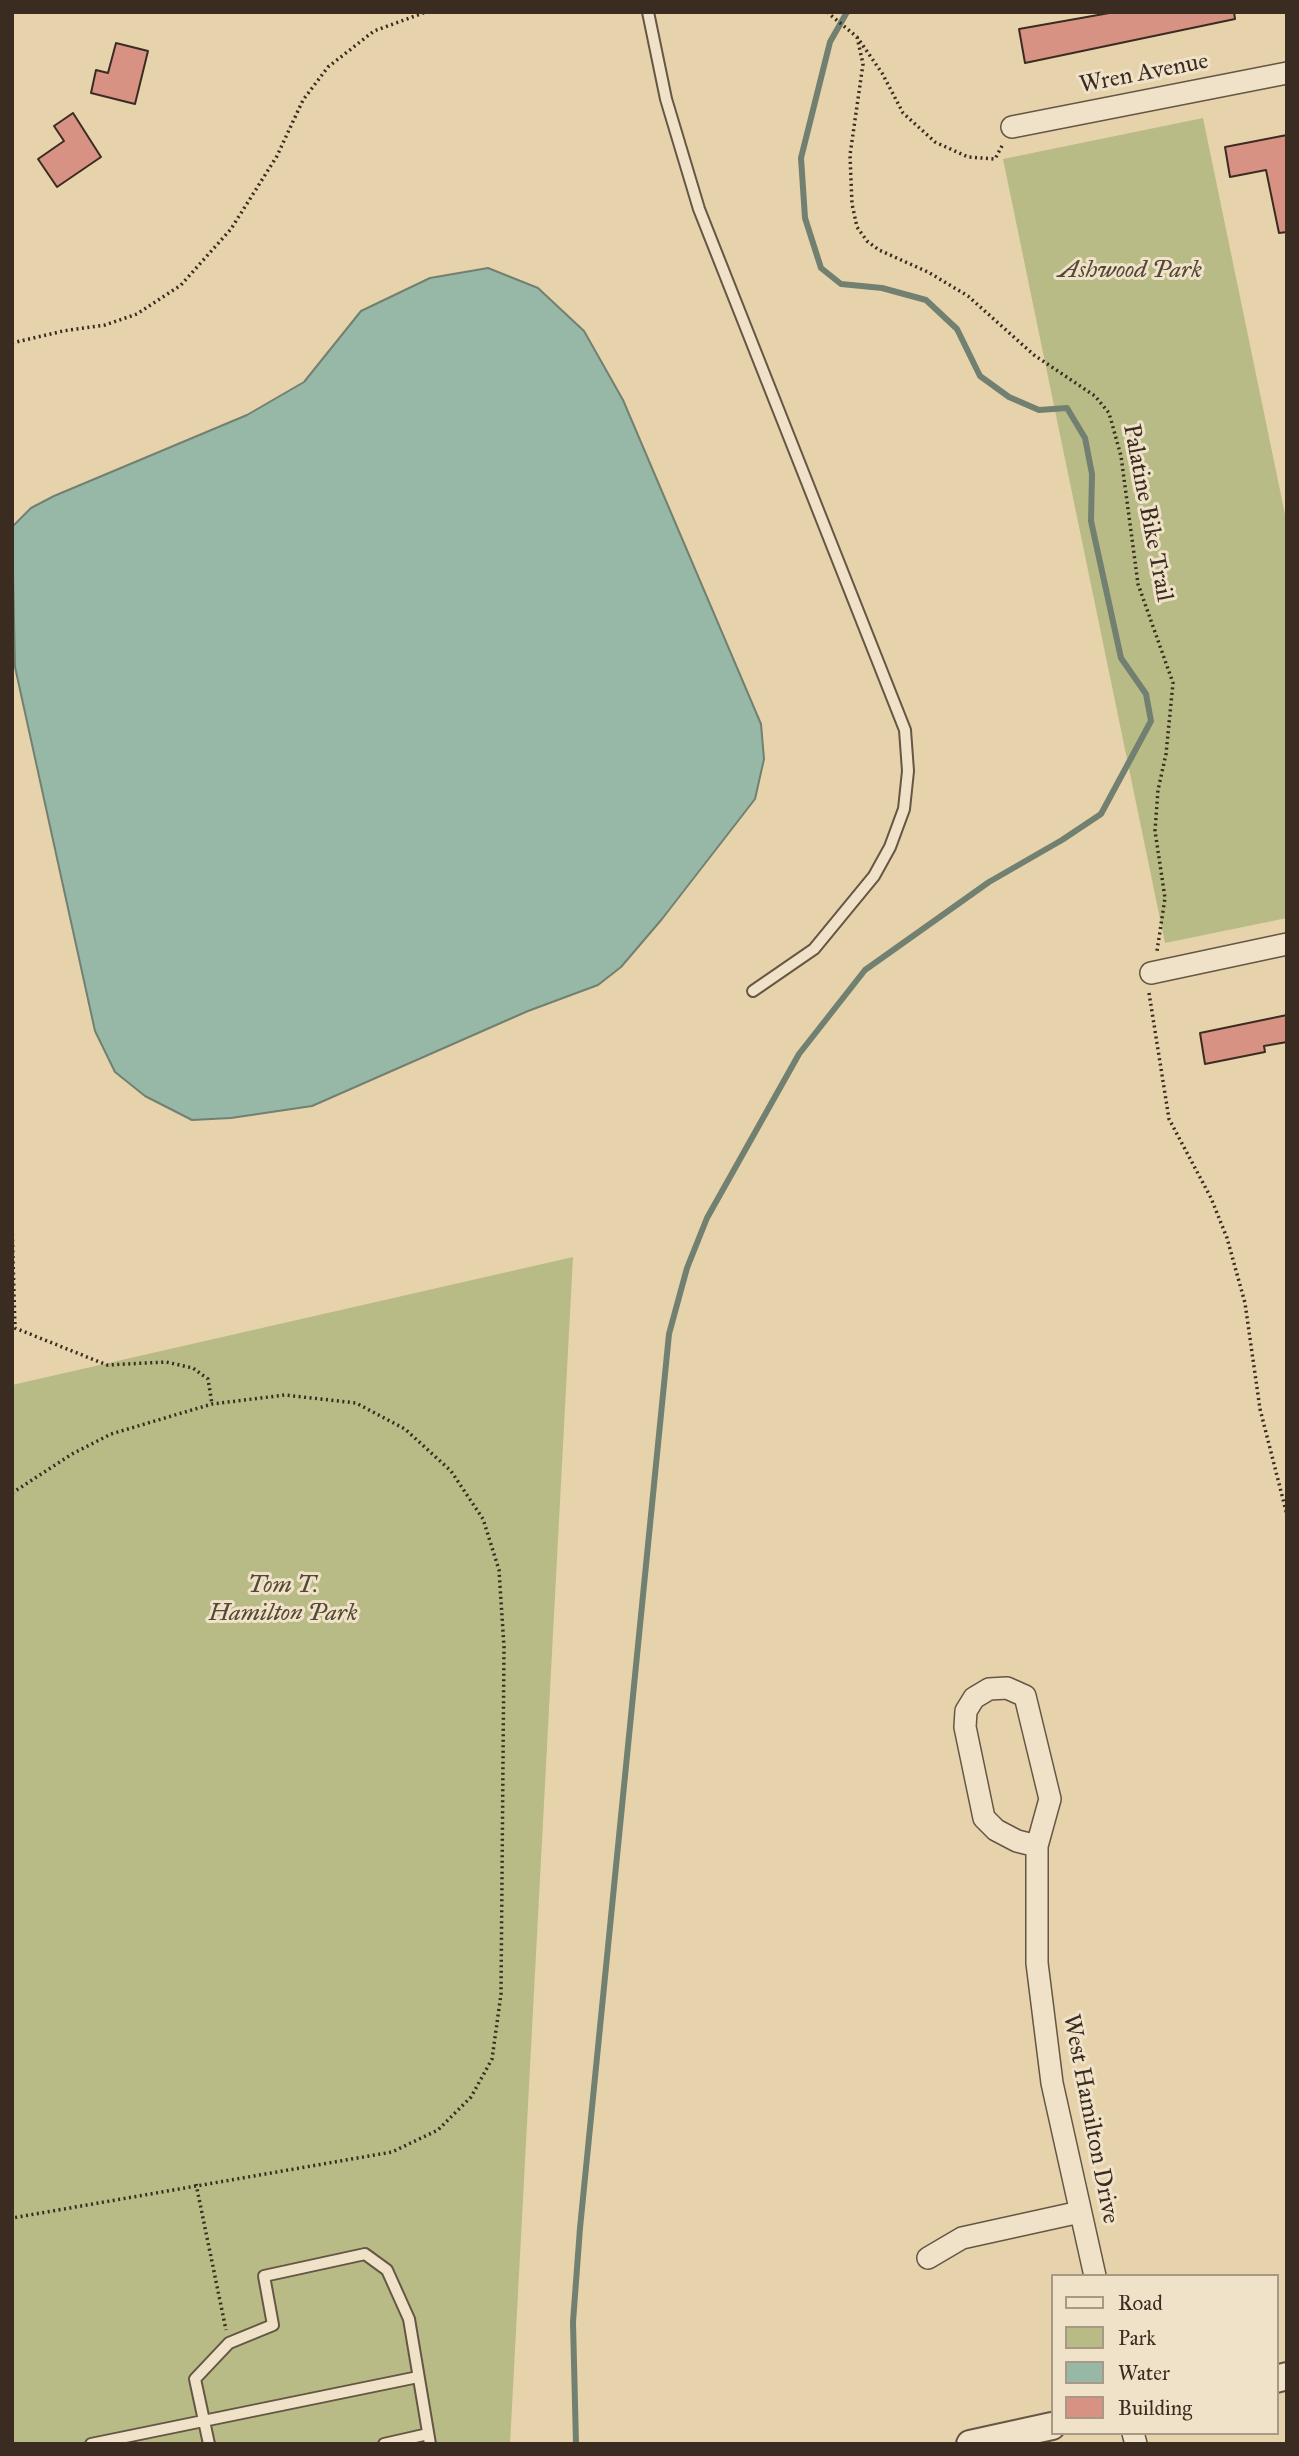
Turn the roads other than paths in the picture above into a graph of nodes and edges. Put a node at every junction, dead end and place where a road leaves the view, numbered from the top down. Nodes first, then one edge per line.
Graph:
1 (648, 12) edge
2 (1287, 73) edge
3 (1012, 127) road end
4 (1287, 944) edge
5 (1151, 973) road end
6 (752, 991) dead end
7 (1037, 1846) junction
8 (1080, 2212) junction
9 (928, 2258) dead end
10 (1095, 2274) edge
11 (418, 2377) junction
12 (204, 2419) junction
13 (1050, 2426) edge
14 (429, 2439) edge
15 (98, 2443) edge
16 (209, 2444) edge
17 (384, 2444) edge
18 (970, 2444) edge

1 - 6 lane
2 - 3 street, Wren Avenue
4 - 5 street
7 - 7 street, West Hamilton Drive
7 - 8 street, West Hamilton Drive
8 - 9 street
8 - 10 street, West Hamilton Drive
11 - 12 lane
11 - 12 lane
11 - 14 lane
12 - 15 lane
12 - 16 lane
13 - 18 street
14 - 17 lane

